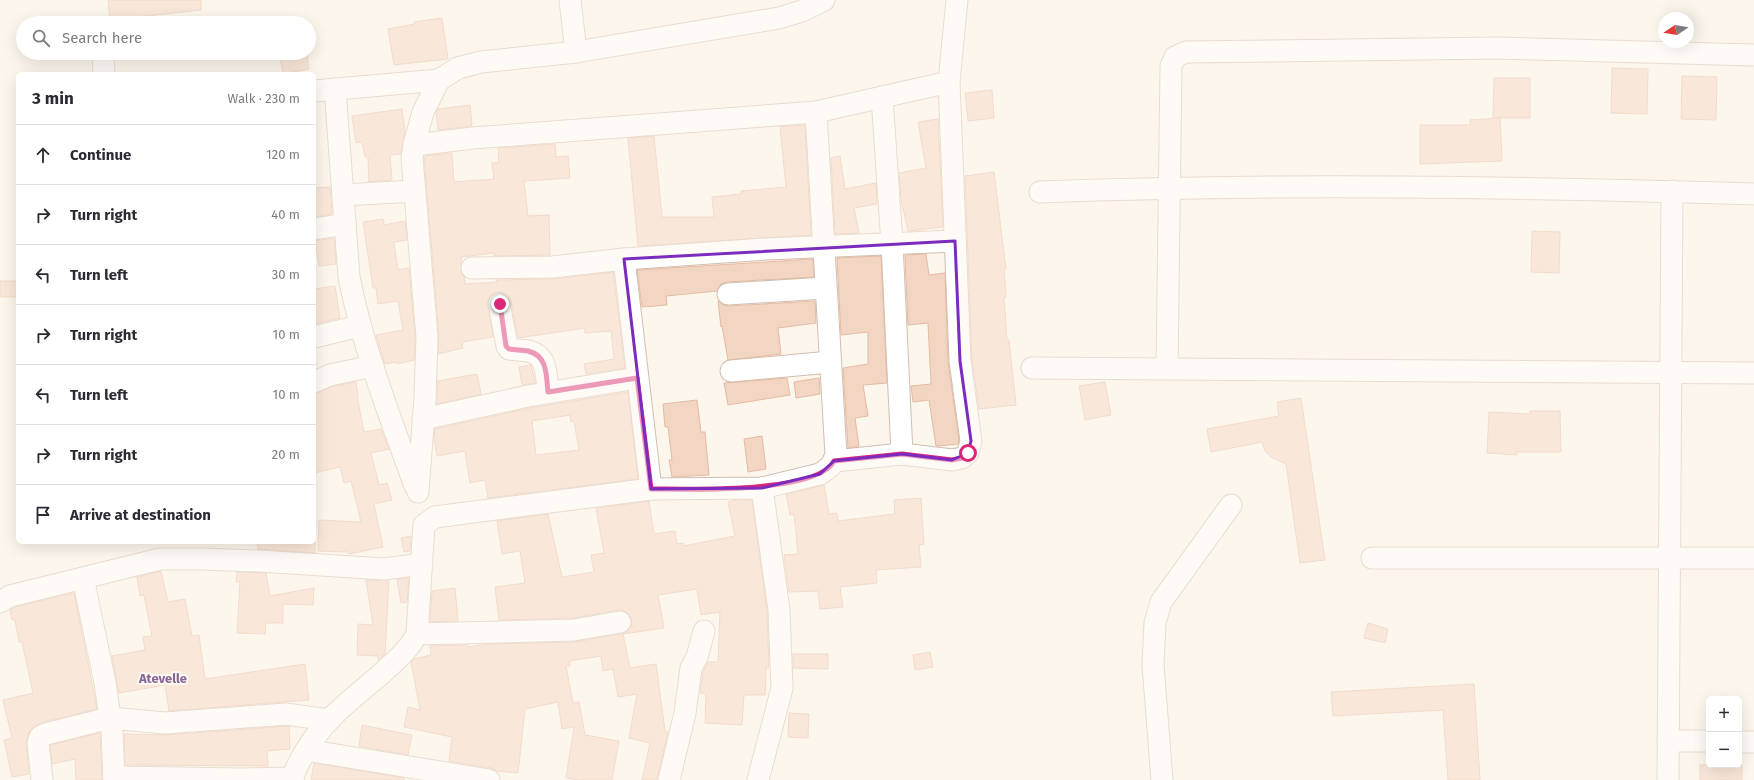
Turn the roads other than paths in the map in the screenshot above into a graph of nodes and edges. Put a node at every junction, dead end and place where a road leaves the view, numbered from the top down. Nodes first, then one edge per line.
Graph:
1 (570, 0) edge
2 (957, 0) edge
3 (822, 1) edge
4 (576, 52) junction
5 (1754, 55) edge
6 (103, 60) edge
7 (104, 72) edge
8 (439, 80) junction
9 (949, 82) junction
10 (334, 89) junction
11 (316, 91) edge
12 (882, 97) junction
13 (816, 112) junction
14 (414, 145) junction
15 (1170, 187) junction
16 (415, 191) junction
17 (1672, 191) junction
18 (1040, 192) dead end
19 (1754, 194) edge
20 (343, 195) junction
21 (345, 224) junction
22 (316, 229) edge
23 (955, 241) junction
24 (892, 244) junction
25 (822, 247) junction
26 (624, 259) junction
27 (472, 268) dead end
28 (825, 288) junction
29 (728, 294) dead end
30 (500, 304) dead end
31 (360, 326) junction
32 (316, 337) edge
33 (830, 362) junction
34 (373, 366) junction
35 (1032, 368) dead end
36 (1167, 368) junction
37 (731, 371) dead end
38 (1669, 372) junction
39 (1754, 373) edge
40 (637, 378) junction
41 (316, 381) edge
42 (548, 392) junction
43 (423, 419) junction
44 (902, 454) junction
45 (834, 461) junction
46 (762, 488) junction
47 (651, 489) junction
48 (418, 492) junction
49 (1231, 505) dead end
50 (428, 520) junction
51 (173, 550) edge
52 (1372, 558) dead end
53 (1754, 558) edge
54 (1670, 560) junction
55 (422, 564) junction
56 (83, 578) junction
57 (0, 602) edge
58 (620, 622) dead end
59 (704, 631) dead end
60 (417, 634) junction
61 (110, 718) junction
62 (328, 720) junction
63 (1668, 741) junction
64 (1706, 741) edge
65 (1742, 742) edge
66 (1754, 742) edge
67 (306, 750) junction
68 (114, 778) edge
69 (293, 779) edge
70 (42, 780) edge
71 (489, 780) edge
72 (669, 780) edge
73 (758, 780) edge
74 (1162, 780) edge
75 (1668, 780) edge

1 - 4 street
2 - 9 street
3 - 4 street
4 - 8 street
5 - 15 street
6 - 7 street
8 - 10 street
8 - 14 street
9 - 12 street
9 - 23 street
10 - 11 street
10 - 20 street
12 - 13 street
12 - 24 street
13 - 14 street
13 - 25 street
14 - 16 street
15 - 17 street
15 - 18 street
15 - 36 street
16 - 20 street
16 - 43 street
17 - 19 street
17 - 38 street
20 - 21 street
21 - 22 street
21 - 31 street
23 - 24 street
23 - 44 street
24 - 25 street
24 - 44 street
25 - 26 street
25 - 28 street
26 - 27 street
26 - 40 street
28 - 29 street
28 - 33 street
30 - 42 street
31 - 32 street
31 - 34 street
33 - 37 street
33 - 45 street
34 - 41 street
34 - 48 street
35 - 36 street
36 - 38 street
38 - 39 street
38 - 54 street
40 - 42 street
40 - 47 street
42 - 43 street
43 - 48 street
44 - 45 street
45 - 46 street
46 - 47 street
46 - 73 street
47 - 50 street
48 - 50 street
49 - 74 street
50 - 55 street
51 - 55 street
51 - 56 street
52 - 54 street
53 - 54 street
54 - 63 street
55 - 60 street
56 - 57 street
56 - 61 street
58 - 60 street
59 - 72 street
60 - 62 street
61 - 62 street
61 - 68 street
61 - 70 street
62 - 67 street
63 - 64 street
63 - 75 street
65 - 66 street
67 - 69 street
67 - 71 street
68 - 69 street

